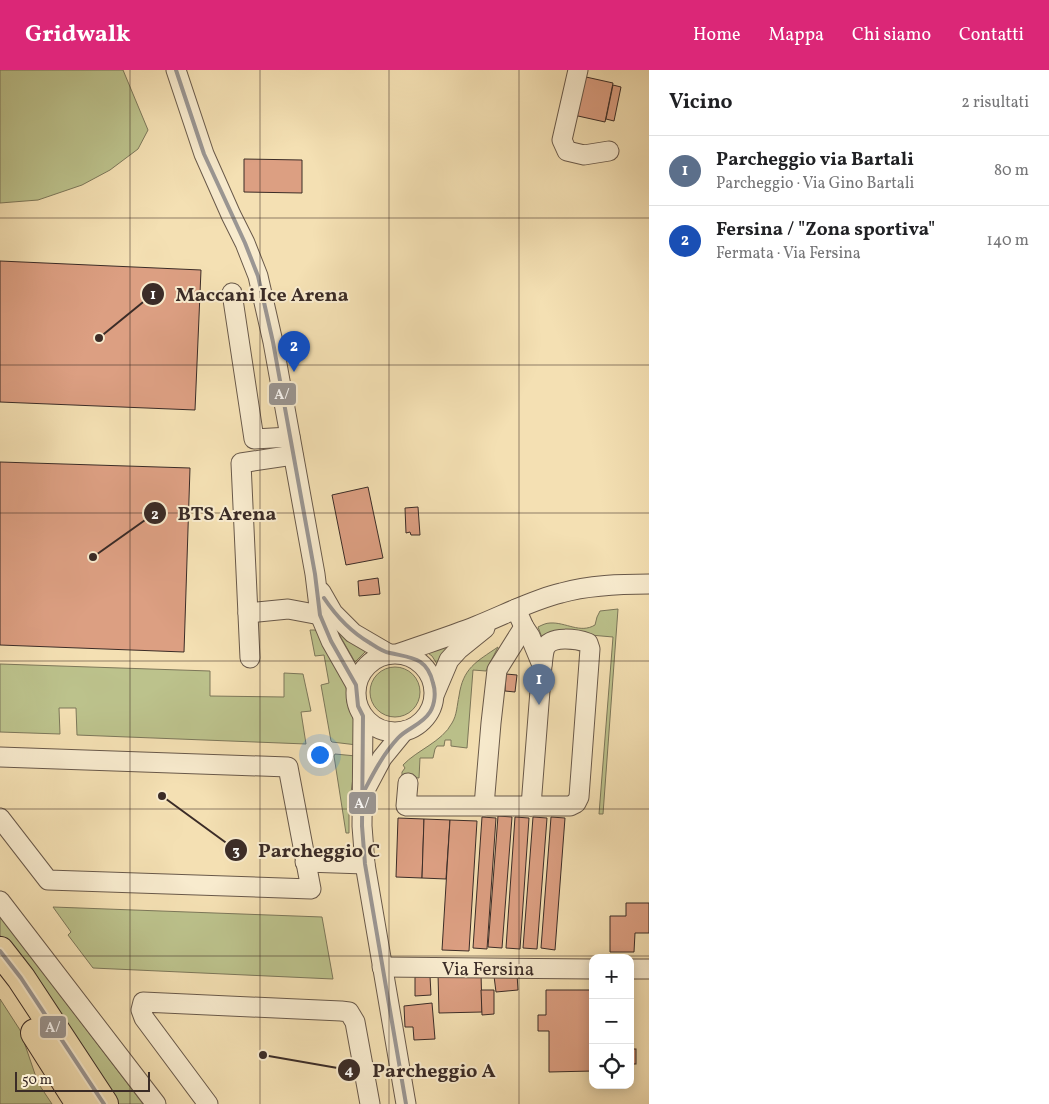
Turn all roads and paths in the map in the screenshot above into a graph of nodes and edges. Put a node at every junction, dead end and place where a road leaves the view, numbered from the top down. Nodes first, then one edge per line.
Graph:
1 (176, 70) edge
2 (578, 70) edge
3 (610, 151) dead end
4 (232, 293) dead end
5 (291, 446) junction
6 (649, 584) edge
7 (317, 585) junction
8 (516, 609) junction
9 (248, 613) junction
10 (320, 615) junction
11 (496, 618) junction
12 (524, 627) junction
13 (394, 654) junction
14 (250, 658) dead end
15 (542, 665) junction
16 (356, 684) junction
17 (435, 693) junction
18 (363, 716) junction
19 (404, 731) junction
20 (0, 757) edge
21 (408, 783) dead end
22 (363, 793) junction
23 (484, 806) junction
24 (531, 806) junction
25 (0, 818) edge
26 (306, 862) junction
27 (365, 864) junction
28 (0, 901) edge
29 (0, 951) edge
30 (382, 967) junction
31 (589, 969) edge
32 (634, 969) edge
33 (649, 969) edge
34 (0, 982) edge
35 (28, 1022) junction
36 (63, 1104) edge
37 (80, 1104) edge
38 (104, 1104) edge
39 (156, 1104) edge
40 (208, 1104) edge
41 (370, 1104) edge
42 (406, 1104) edge

1 - 5 street
2 - 3 street
4 - 5 street
5 - 7 street
5 - 9 street
6 - 8 street
7 - 10 street
7 - 13 street
8 - 11 street
8 - 12 street
9 - 10 street
9 - 14 street
10 - 16 street
11 - 13 street
11 - 17 street
12 - 15 street
12 - 23 street
13 - 16 street
13 - 17 street
15 - 24 street
15 - 24 street
16 - 18 street
17 - 19 street
18 - 19 street
18 - 22 street
19 - 22 street
20 - 26 street
21 - 23 street
22 - 27 street
23 - 24 street
25 - 26 street
26 - 27 street
27 - 30 street
28 - 39 street
29 - 38 highway
30 - 31 street, Via Fersina
30 - 42 street
32 - 33 street
34 - 35 highway
35 - 36 highway
35 - 37 highway
40 - 41 street

